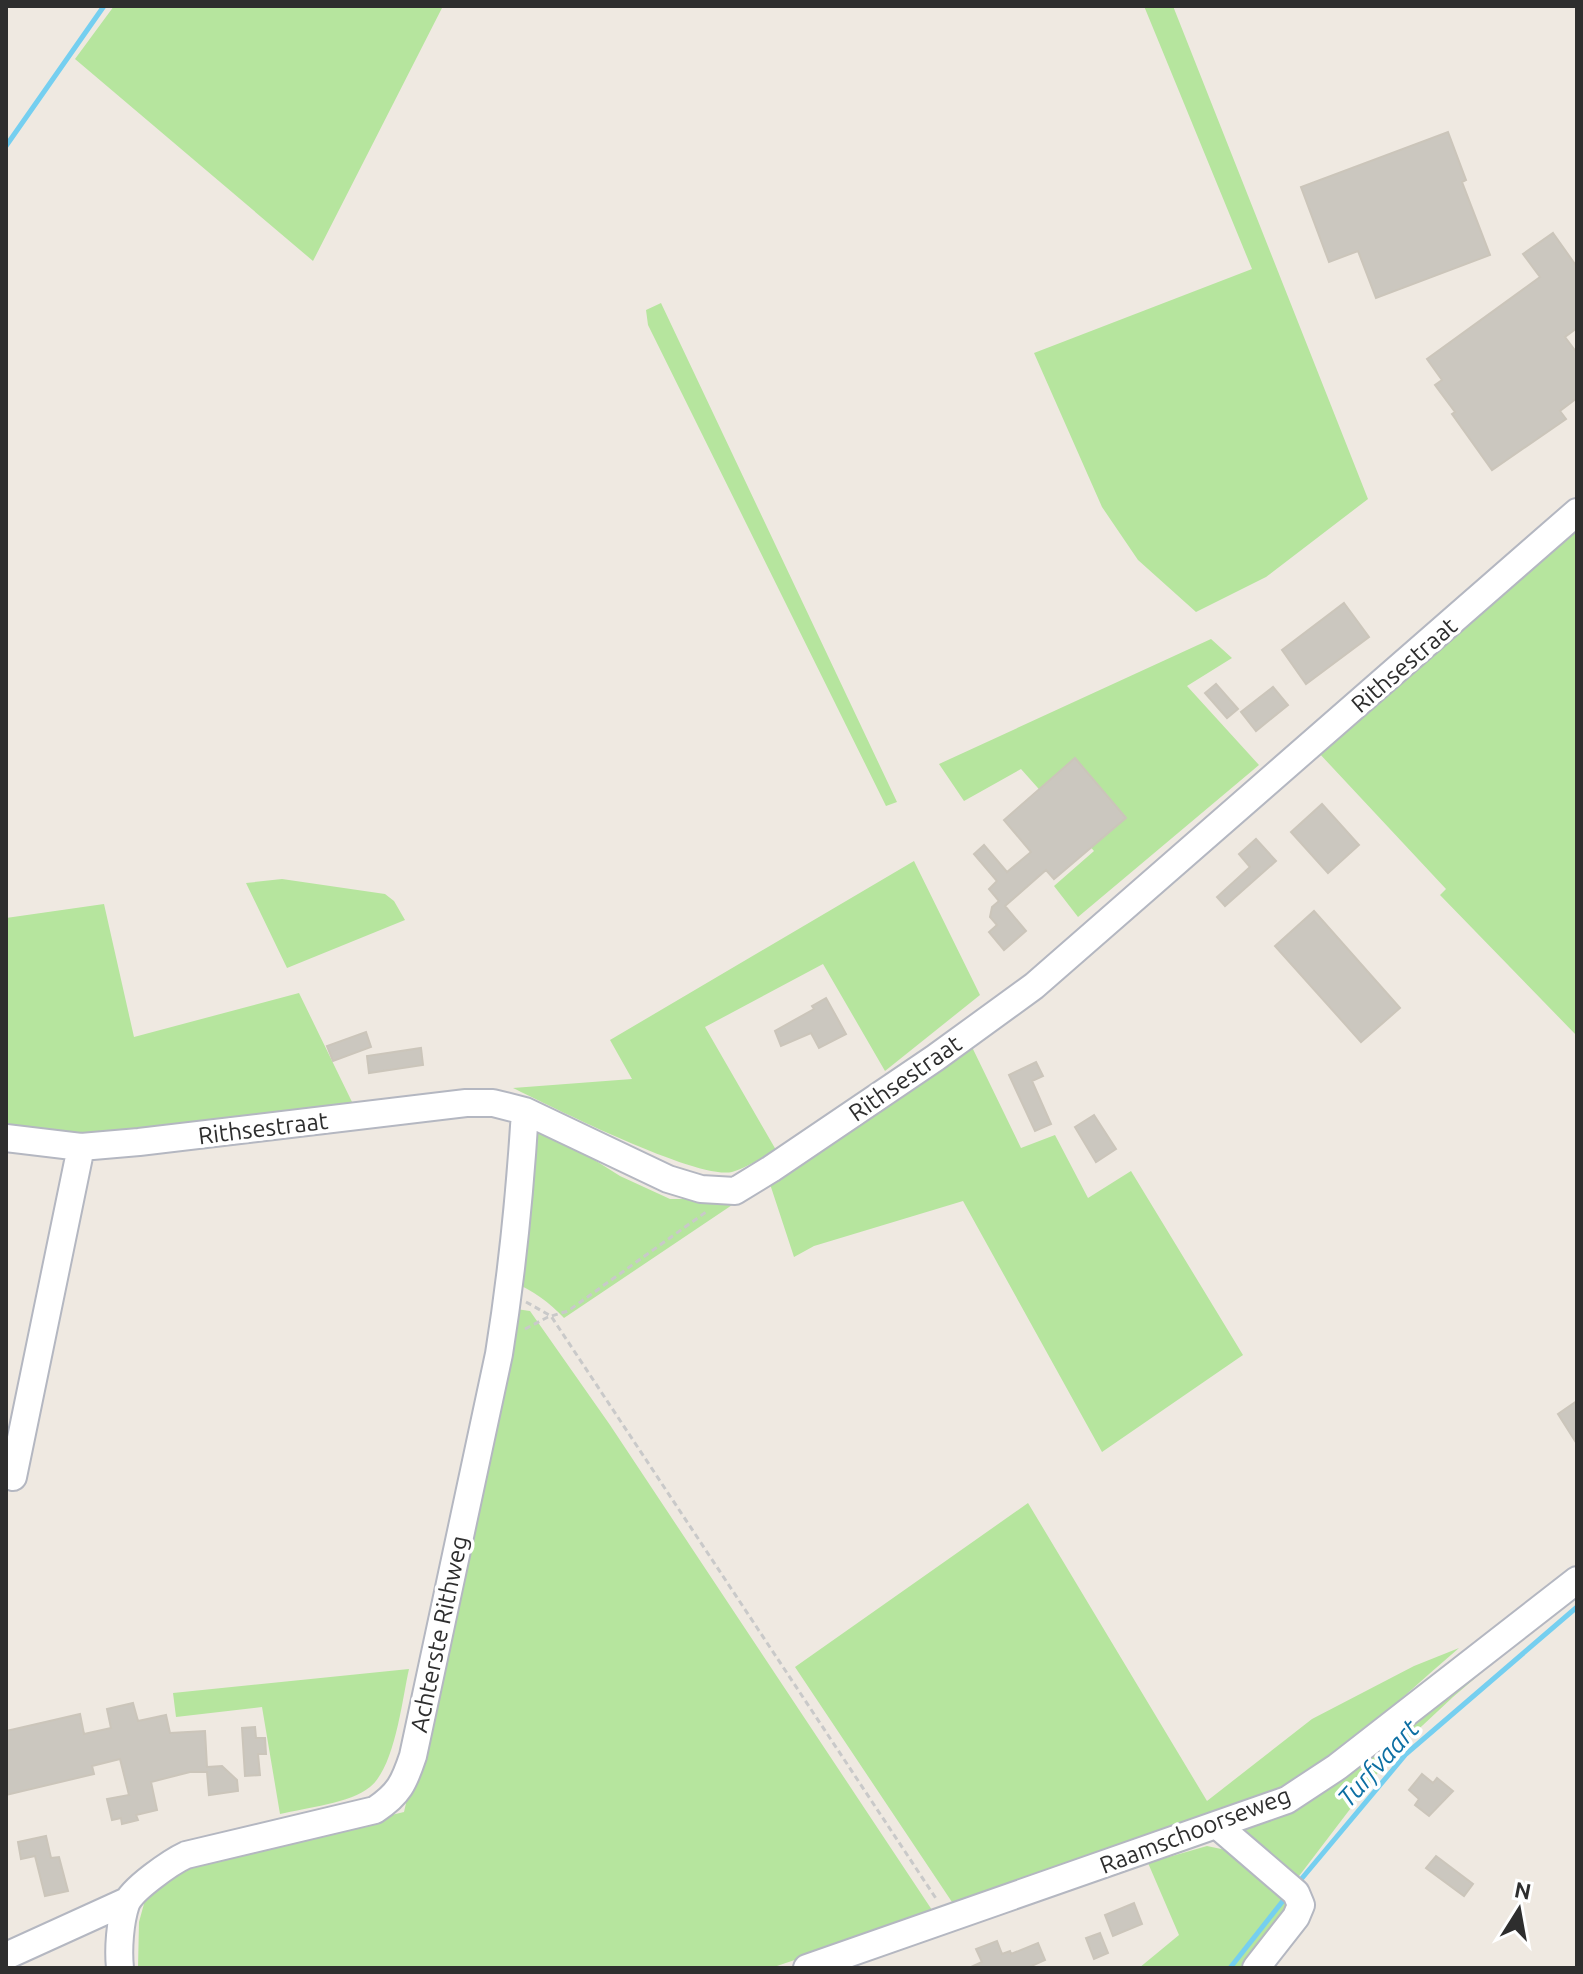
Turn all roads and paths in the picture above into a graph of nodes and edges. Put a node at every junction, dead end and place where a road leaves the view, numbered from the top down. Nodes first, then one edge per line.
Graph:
1 (1577, 512) edge
2 (525, 1111) junction
3 (6, 1138) edge
4 (81, 1147) junction
5 (735, 1191) junction
6 (509, 1291) junction
7 (551, 1316) junction
8 (500, 1347) junction
9 (13, 1477) dead end
10 (1577, 1580) edge
11 (1218, 1826) junction
12 (127, 1901) junction
13 (950, 1919) junction
14 (6, 1956) edge
15 (120, 1968) edge
16 (807, 1968) edge
17 (1256, 1968) edge

1 - 5 street, Rithsestraat
2 - 4 street, Rithsestraat
2 - 5 street, Rithsestraat
2 - 6 street, Achterste Rithweg
3 - 4 street, Rithsestraat
4 - 9 street
5 - 7 path
6 - 7 path
6 - 8 street, Achterste Rithweg
7 - 8 path
7 - 13 path
8 - 12 street, Achterste Rithweg
10 - 11 street, Raamschoorseweg
11 - 13 street, Raamschoorseweg
11 - 17 street
12 - 14 street, Achterste Rithweg
12 - 15 street
13 - 16 street, Raamschoorseweg

